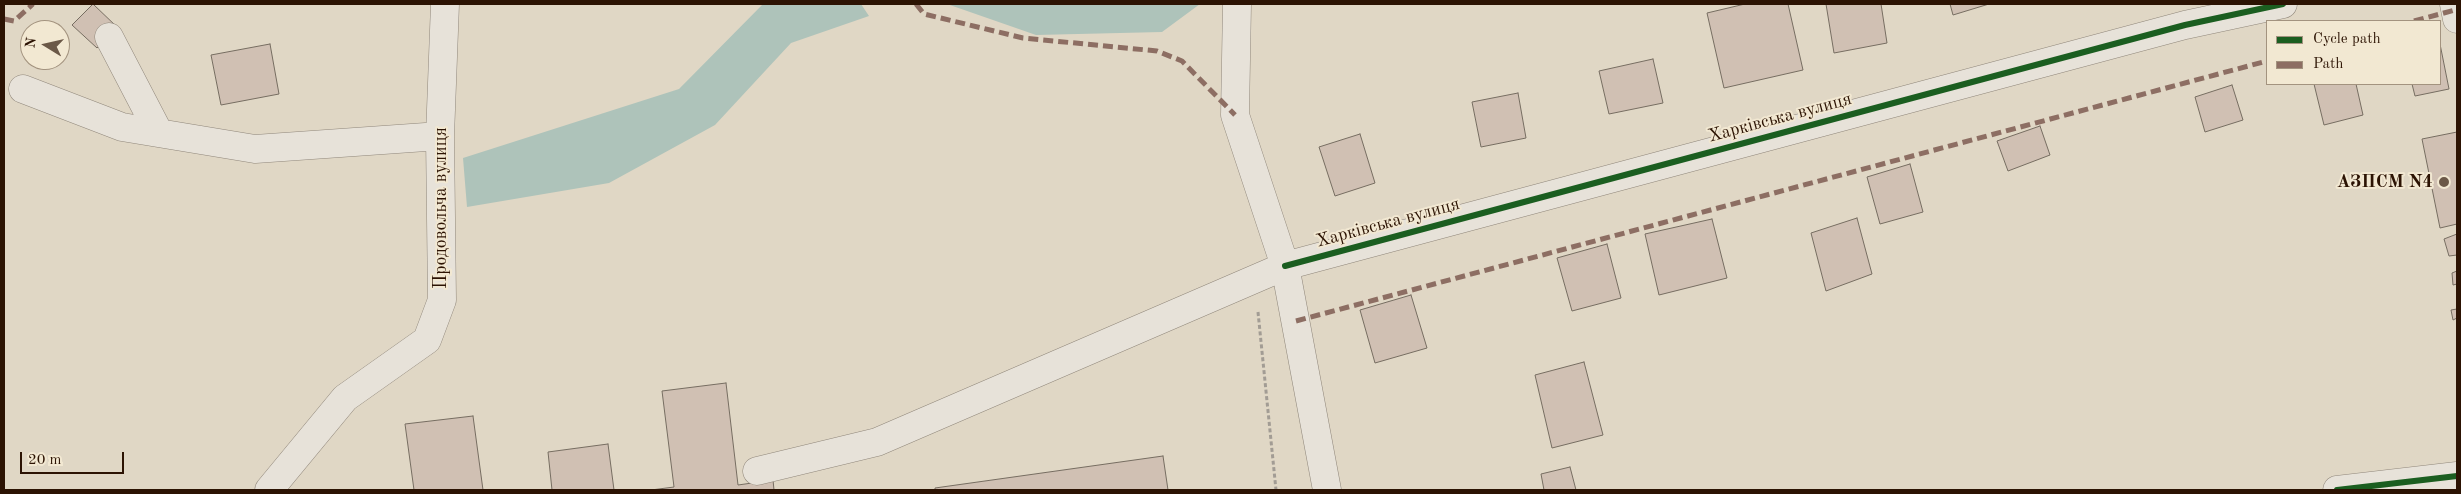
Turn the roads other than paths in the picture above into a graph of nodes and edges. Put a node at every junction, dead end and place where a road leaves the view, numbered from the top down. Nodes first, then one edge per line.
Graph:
1 (445, 4) edge
2 (1237, 4) edge
3 (2283, 4) edge
4 (2454, 4) edge
5 (2457, 18) edge
6 (109, 36) dead end
7 (23, 90) dead end
8 (159, 133) junction
9 (440, 136) junction
10 (1285, 266) junction
11 (757, 472) dead end
12 (2457, 476) edge
13 (269, 490) edge
14 (1327, 490) edge
15 (2337, 490) edge

1 - 9 street, Продовольча вулиця
2 - 10 street
3 - 10 street, Харківська вулиця
4 - 5 street
6 - 8 street
7 - 8 street
8 - 9 street
9 - 13 street, Продовольча вулиця
10 - 11 street, Харківська вулиця
10 - 14 street
12 - 15 street

